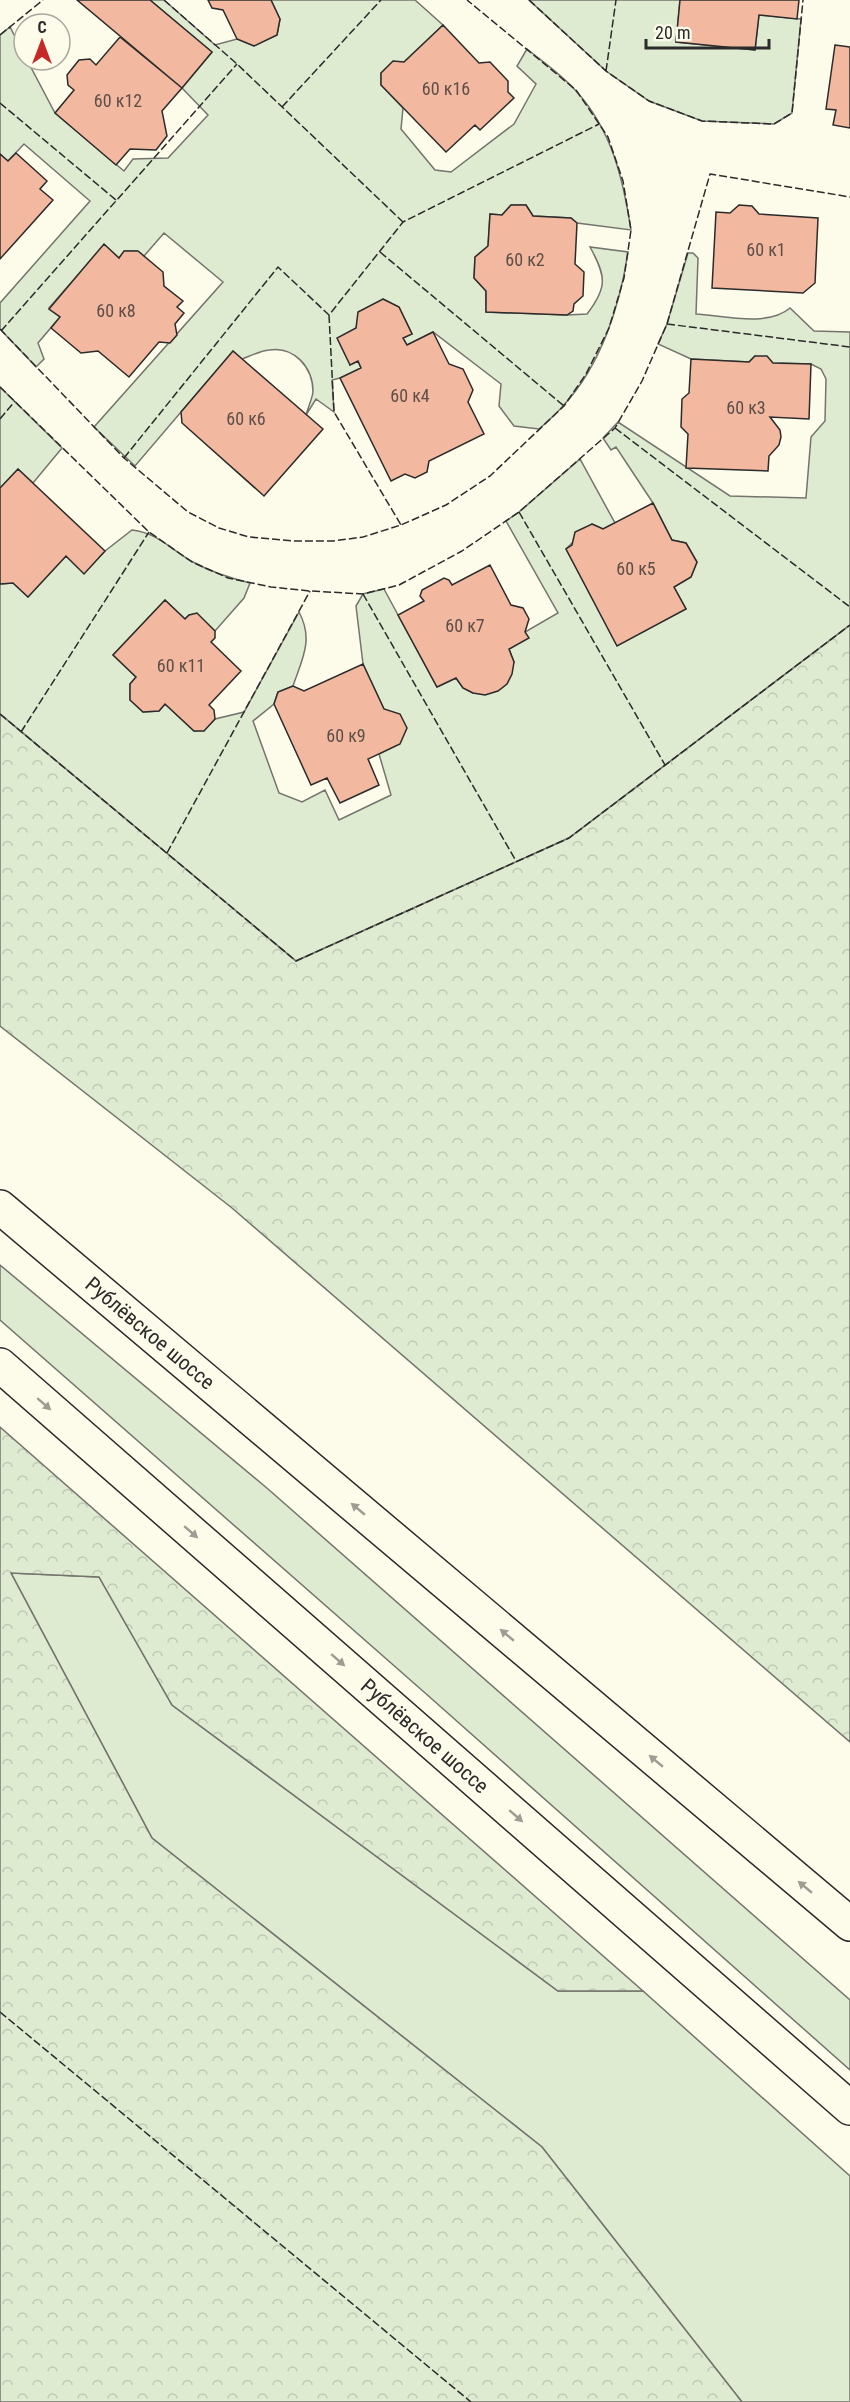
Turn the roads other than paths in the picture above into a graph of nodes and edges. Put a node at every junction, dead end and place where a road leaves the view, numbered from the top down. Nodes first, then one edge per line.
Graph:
1 (0, 1207) edge
2 (0, 1365) edge
3 (850, 1924) edge
4 (850, 2108) edge

3 -> 1 main road, Рублёвское шоссе
2 -> 4 main road, Рублёвское шоссе

